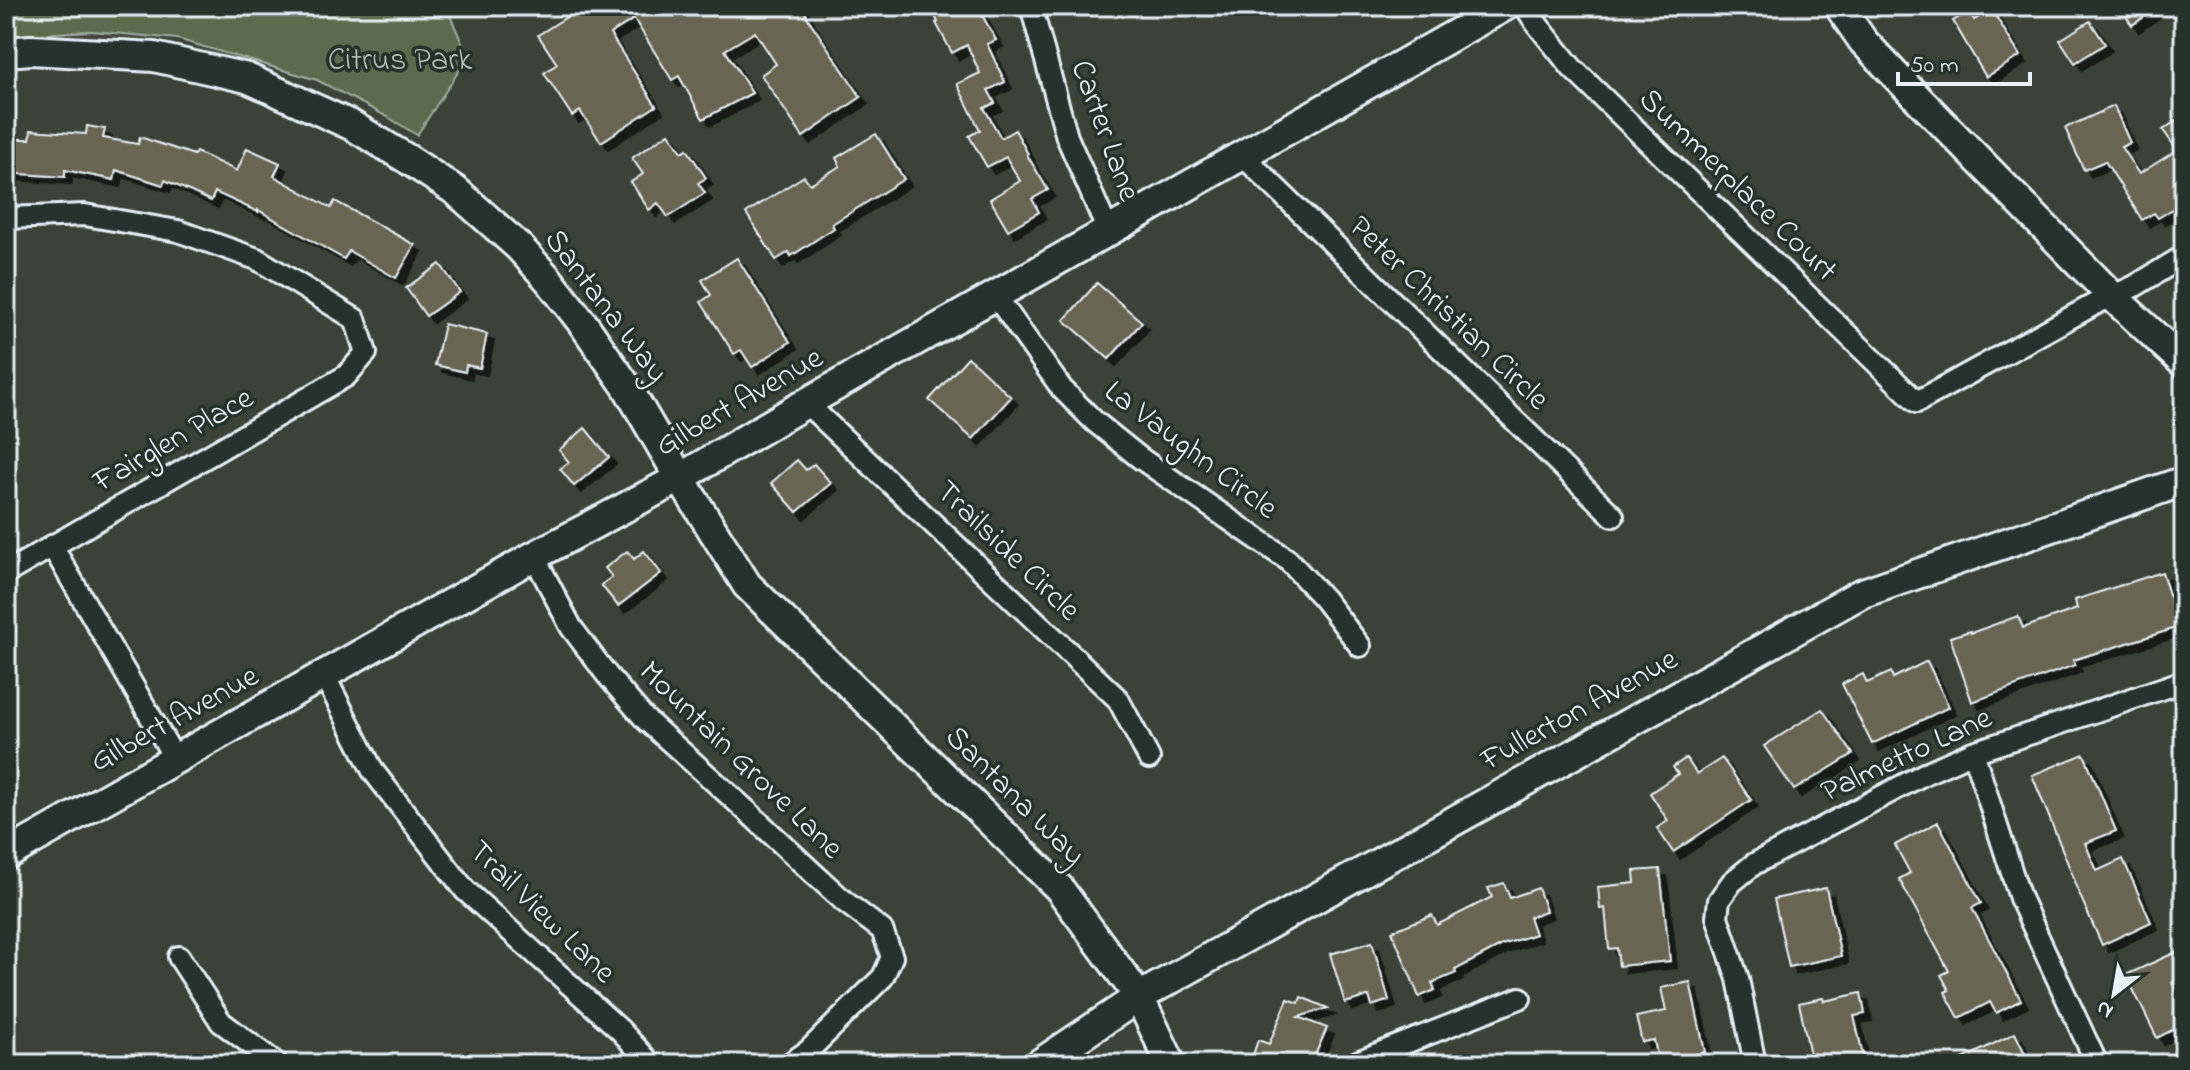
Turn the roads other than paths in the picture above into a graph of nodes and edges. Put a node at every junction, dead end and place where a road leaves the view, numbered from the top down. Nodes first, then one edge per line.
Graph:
1 (1031, 6) edge
2 (1505, 6) edge
3 (1525, 6) edge
4 (1839, 6) edge
5 (6, 52) edge
6 (1242, 155) junction
7 (6, 218) edge
8 (1108, 231) junction
9 (2184, 256) edge
10 (995, 295) junction
11 (2112, 296) junction
12 (2184, 363) edge
13 (806, 403) junction
14 (680, 478) junction
15 (2184, 481) edge
16 (1613, 516) dead end
17 (52, 546) junction
18 (534, 556) junction
19 (6, 573) edge
20 (1360, 646) dead end
21 (324, 675) junction
22 (2184, 681) edge
23 (1973, 752) junction
24 (1149, 758) dead end
25 (175, 759) junction
26 (6, 855) edge
27 (179, 957) dead end
28 (1139, 997) junction
29 (1520, 998) dead end
30 (1357, 1063) edge
31 (277, 1064) edge
32 (651, 1064) edge
33 (789, 1064) edge
34 (1039, 1064) edge
35 (1171, 1064) edge
36 (1755, 1064) edge
37 (2097, 1064) edge

1 - 8 street, Carter Lane
2 - 6 street, Gilbert Avenue
3 - 11 street, Summerplace Court
4 - 11 street
5 - 14 street, Santana Way
6 - 8 street, Gilbert Avenue
6 - 16 street, Peter Christian Circle
7 - 17 street, Fairglen Place
8 - 10 street, Gilbert Avenue
9 - 11 street
10 - 13 street, Gilbert Avenue
10 - 20 street, La Vaughn Circle
11 - 12 street
13 - 14 street, Gilbert Avenue
13 - 24 street, Trailside Circle
14 - 18 street, Gilbert Avenue
14 - 28 street, Santana Way
15 - 28 street, Fullerton Avenue
17 - 19 street, Fairglen Place
17 - 25 street
18 - 21 street, Gilbert Avenue
18 - 33 street, Mountain Grove Lane
21 - 25 street, Gilbert Avenue
21 - 32 street, Trail View Lane
22 - 23 street, Palmetto Lane
23 - 36 street, Palmetto Lane
23 - 37 street
25 - 26 street, Gilbert Avenue
27 - 31 street
28 - 34 street, Fullerton Avenue
28 - 35 street, Santana Way
29 - 30 street

